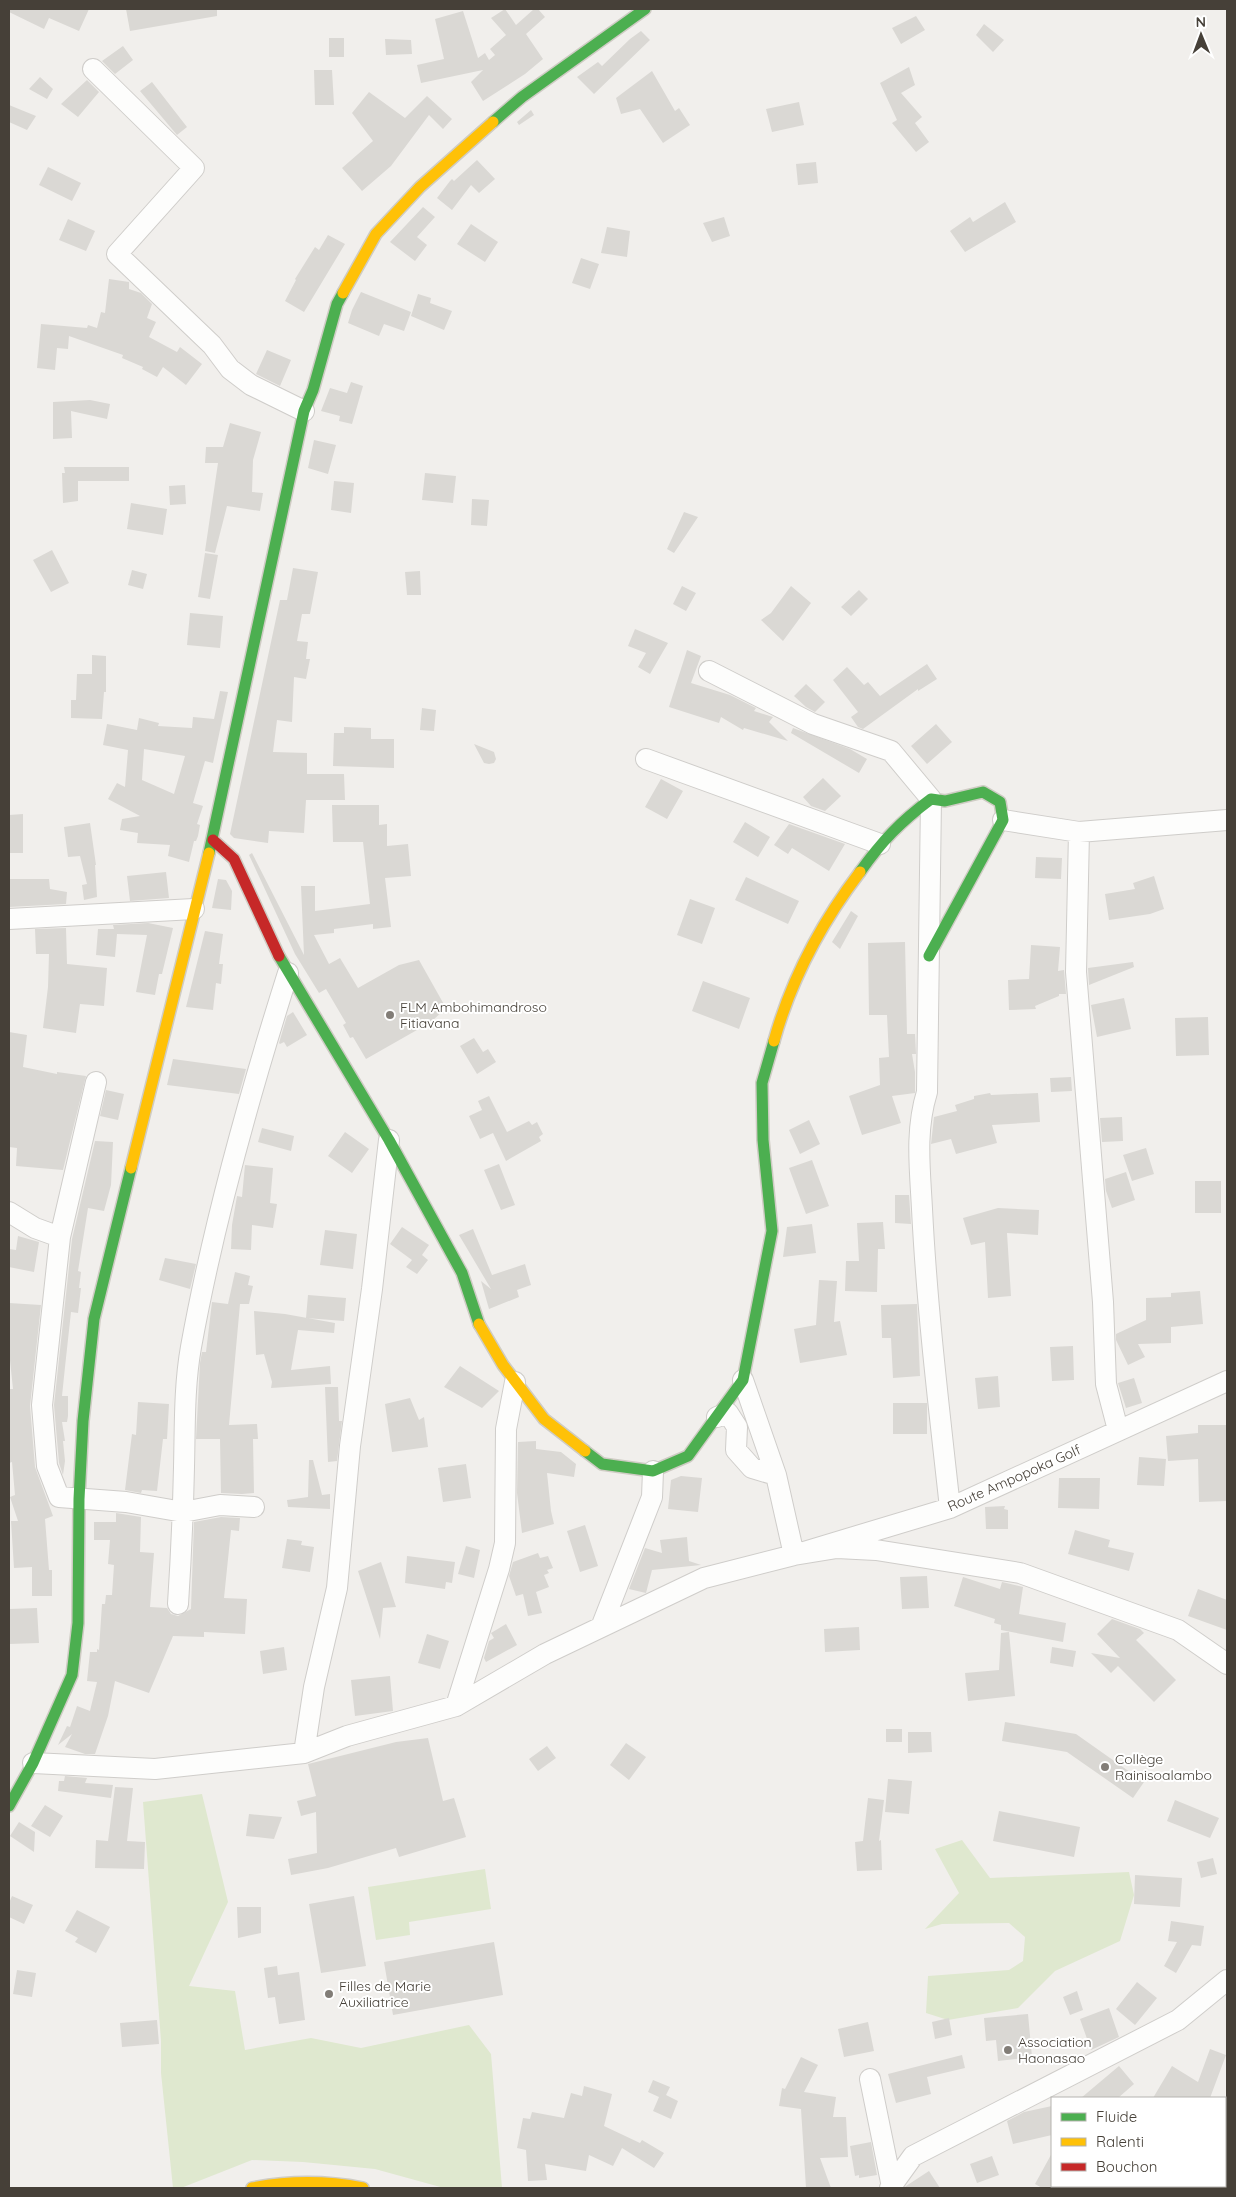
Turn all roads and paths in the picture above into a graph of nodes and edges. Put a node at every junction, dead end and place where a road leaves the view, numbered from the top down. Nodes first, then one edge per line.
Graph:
1 (645, 9) edge
2 (93, 69) dead end
3 (304, 411) junction
4 (709, 671) dead end
5 (646, 759) dead end
6 (931, 799) junction
7 (1003, 820) junction
8 (1227, 820) edge
9 (1079, 832) junction
10 (214, 840) junction
11 (880, 844) junction
12 (194, 909) junction
13 (9, 919) edge
14 (929, 956) junction
15 (288, 973) junction
16 (96, 1082) dead end
17 (389, 1140) junction
18 (9, 1212) edge
19 (60, 1237) junction
20 (742, 1380) junction
21 (1227, 1380) edge
22 (516, 1382) junction
23 (717, 1417) junction
24 (1118, 1430) junction
25 (653, 1471) junction
26 (776, 1475) junction
27 (79, 1499) junction
28 (254, 1507) dead end
29 (950, 1508) junction
30 (183, 1512) junction
31 (794, 1555) junction
32 (178, 1604) dead end
33 (602, 1625) junction
34 (1227, 1664) edge
35 (456, 1706) junction
36 (304, 1753) junction
37 (25, 1765) junction
38 (9, 1806) edge
39 (1227, 1980) edge
40 (870, 2079) dead end
41 (253, 2188) edge
42 (363, 2188) edge
43 (891, 2188) edge

1 - 3 street
2 - 3 street
3 - 10 street
4 - 6 street
5 - 11 street
6 - 7 street
6 - 11 street
6 - 14 street
7 - 9 street
7 - 14 street
8 - 9 street
9 - 24 street
10 - 12 street
10 - 15 street
11 - 20 street
12 - 13 street
12 - 27 street
14 - 29 street
15 - 17 street
15 - 30 street
16 - 19 street
17 - 22 street
17 - 36 street
18 - 19 street
19 - 27 street
20 - 23 street
20 - 26 street
21 - 24 street, Route Ampopoka Golf
22 - 25 street
22 - 35 street
23 - 25 street
23 - 26 street
24 - 29 street, Route Ampopoka Golf
25 - 33 street
26 - 31 street
27 - 30 street
27 - 37 street
28 - 30 street
29 - 31 street, Route Ampopoka Golf
30 - 32 street
31 - 33 street
31 - 34 street
33 - 35 street
35 - 36 street
36 - 37 street
37 - 38 street
39 - 43 street
40 - 43 street
41 - 42 street

